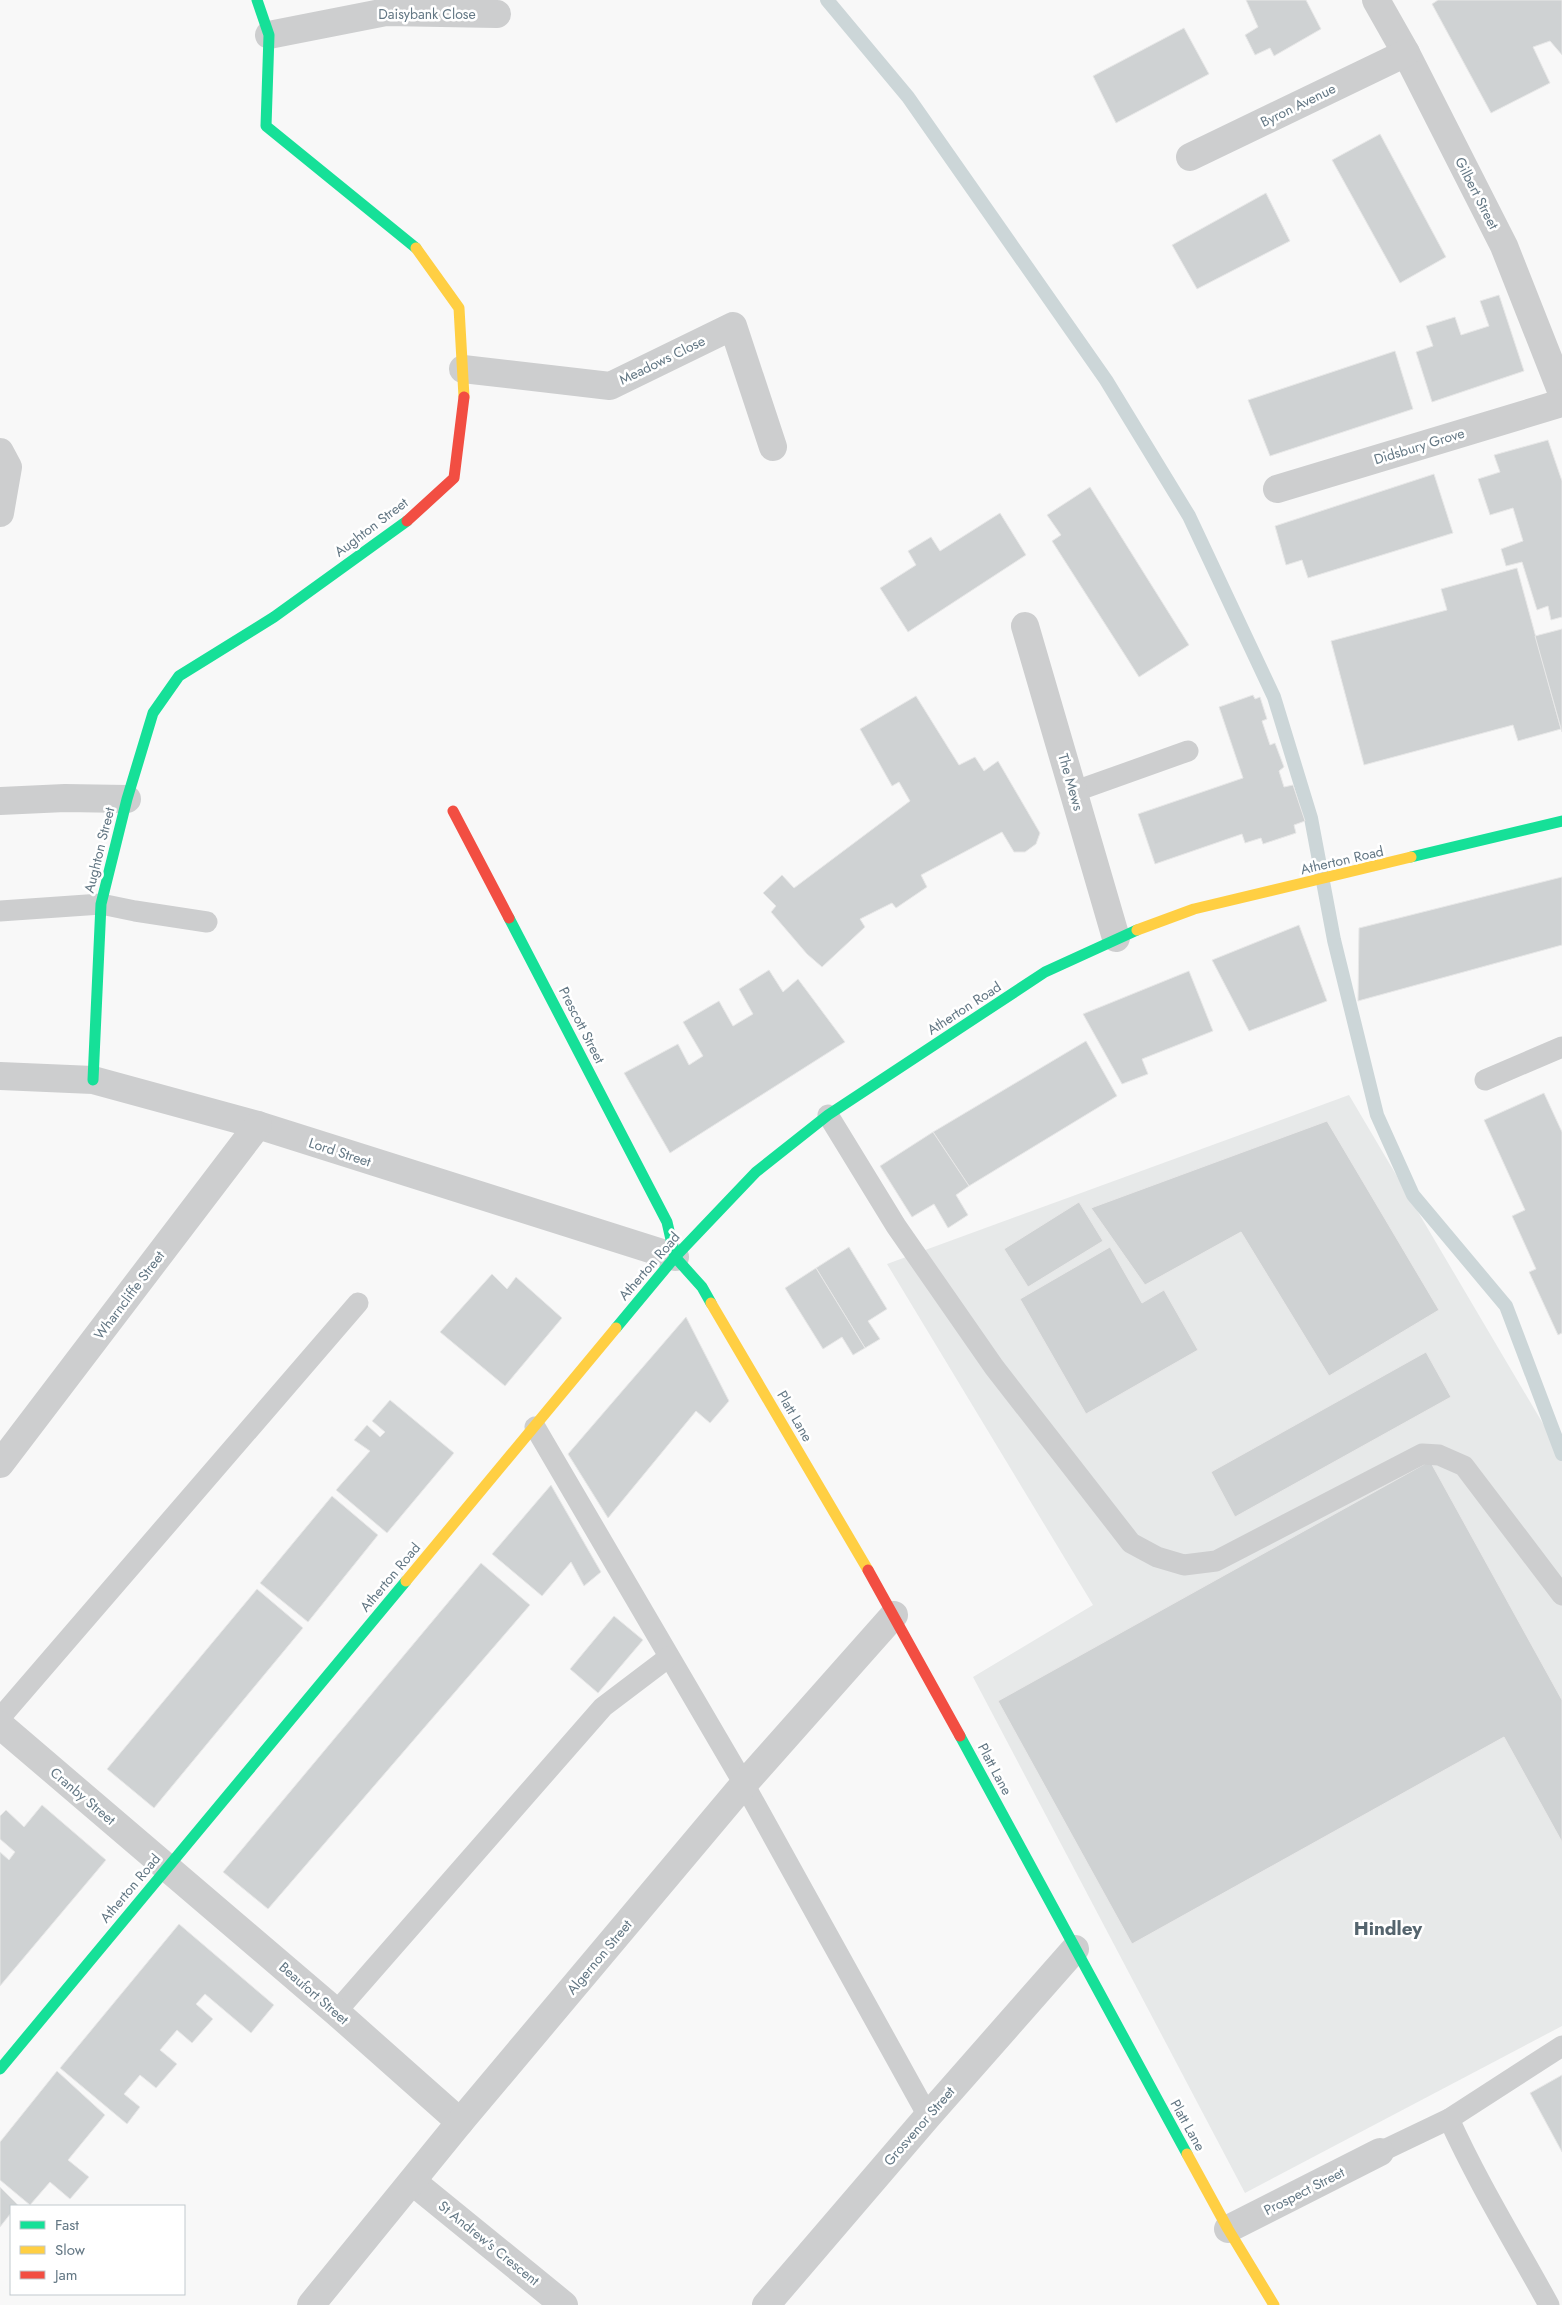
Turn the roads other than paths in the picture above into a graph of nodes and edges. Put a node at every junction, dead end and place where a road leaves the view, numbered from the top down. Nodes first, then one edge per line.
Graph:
1 (257, 0) edge
2 (1376, 0) edge
3 (497, 14) dead end
4 (269, 35) junction
5 (1406, 53) junction
6 (1190, 157) dead end
7 (462, 369) junction
8 (1562, 393) edge
9 (1562, 403) edge
10 (773, 447) dead end
11 (0, 452) edge
12 (1277, 489) dead end
13 (0, 513) edge
14 (1025, 626) dead end
15 (1188, 751) dead end
16 (1074, 792) junction
17 (127, 799) junction
18 (0, 801) edge
19 (453, 811) dead end
20 (1562, 821) edge
21 (101, 904) junction
22 (0, 911) edge
23 (207, 922) dead end
24 (1116, 938) junction
25 (1562, 1047) edge
26 (0, 1076) edge
27 (93, 1080) junction
28 (1484, 1080) dead end
29 (828, 1115) junction
30 (258, 1125) junction
31 (675, 1257) junction
32 (358, 1303) dead end
33 (535, 1428) junction
34 (0, 1464) edge
35 (1562, 1595) edge
36 (894, 1614) junction
37 (669, 1658) junction
38 (0, 1718) edge
39 (0, 1725) edge
40 (744, 1784) junction
41 (167, 1867) junction
42 (1075, 1949) junction
43 (336, 2012) junction
44 (1562, 2046) edge
45 (0, 2069) edge
46 (928, 2116) junction
47 (1449, 2119) junction
48 (460, 2122) junction
49 (1380, 2152) joint
50 (413, 2182) junction
51 (1228, 2229) junction
52 (311, 2305) edge
53 (564, 2305) edge
54 (766, 2305) edge
55 (1274, 2305) edge
56 (1549, 2305) edge

1 - 4 main road, Aughton Street
2 - 5 street, Gilbert Street
3 - 4 street, Daisybank Close
4 - 7 main road, Aughton Street
5 - 6 street, Byron Avenue
5 - 8 street, Gilbert Street
7 - 10 street, Meadows Close
7 - 17 main road, Aughton Street
9 - 12 street, Didsbury Grove
11 - 13 street
14 - 16 street, The Mews
15 - 16 lane
16 - 24 street, The Mews
17 - 18 street
17 - 21 main road, Aughton Street
19 - 31 main road, Prescott Street
20 - 24 main road, Atherton Road
21 - 22 lane
21 - 23 lane
21 - 27 main road, Aughton Street
24 - 29 main road, Atherton Road
25 - 28 lane
26 - 27 street, Lord Street
27 - 30 street, Lord Street
29 - 31 main road, Atherton Road
29 - 35 lane
30 - 31 street, Lord Street
30 - 34 street, Wharncliffe Street
31 - 33 main road, Atherton Road
31 - 36 main road, Platt Lane
32 - 38 lane
33 - 37 lane
33 - 41 main road, Atherton Road
36 - 40 street, Algernon Street
36 - 42 main road, Platt Lane
37 - 40 lane
37 - 43 lane
39 - 41 street, Cranby Street
40 - 46 lane
40 - 48 street, Algernon Street
41 - 43 street, Beaufort Street
41 - 45 main road, Atherton Road
42 - 46 street, Grosvenor Street
42 - 51 main road, Platt Lane
43 - 48 street, Beaufort Street
44 - 47 lane
46 - 54 street, Grosvenor Street
47 - 49 lane
47 - 56 lane
48 - 50 street, Algernon Street
49 - 51 street, Prospect Street
50 - 52 street, Algernon Street
50 - 53 street, St Andrew's Crescent
51 - 55 main road, Platt Lane

